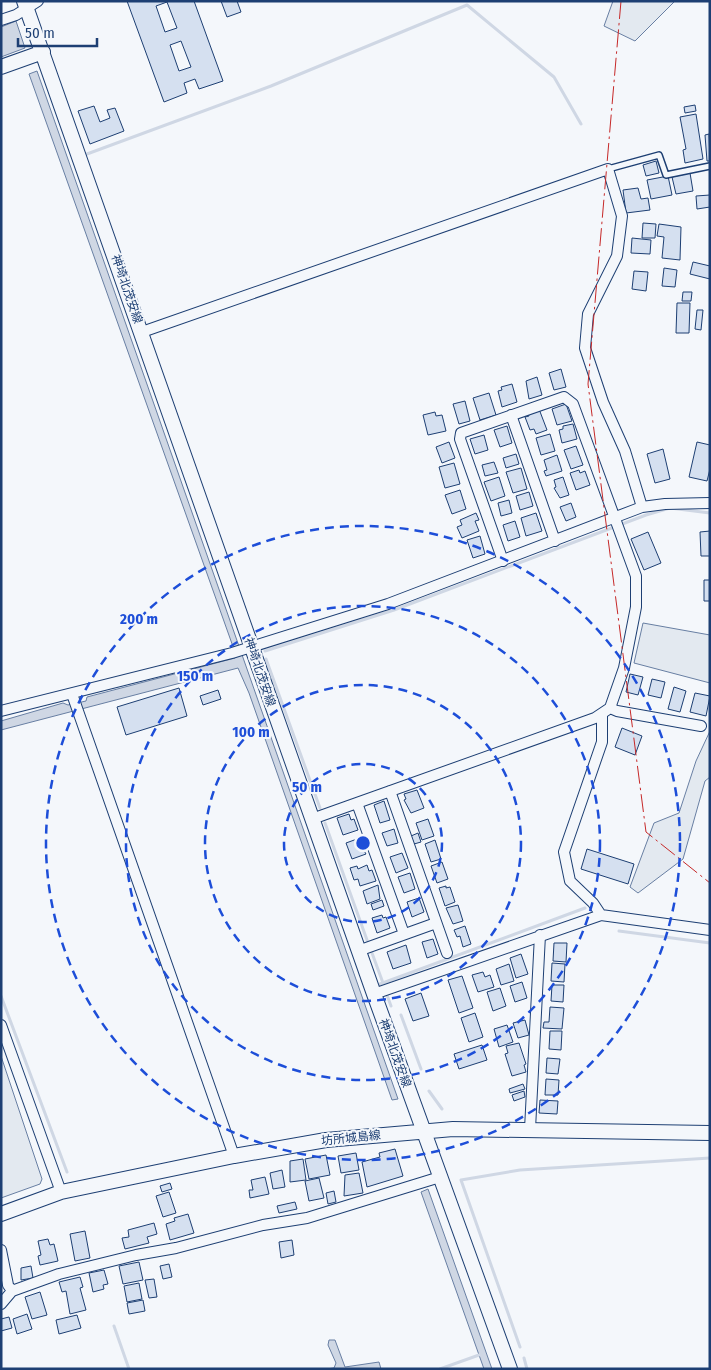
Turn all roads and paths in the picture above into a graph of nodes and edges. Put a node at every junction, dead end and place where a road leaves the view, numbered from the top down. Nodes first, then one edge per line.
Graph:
1 (30, 4) edge
2 (1, 20) edge
3 (43, 52) junction
4 (1, 67) edge
5 (710, 166) edge
6 (608, 169) junction
7 (142, 332) junction
8 (511, 415) junction
9 (710, 504) edge
10 (642, 507) junction
11 (614, 518) junction
12 (555, 541) junction
13 (503, 561) junction
14 (247, 648) junction
15 (72, 694) junction
16 (610, 708) junction
17 (1, 711) edge
18 (602, 715) junction
19 (701, 726) dead end
20 (390, 791) junction
21 (357, 803) junction
22 (312, 820) junction
23 (601, 915) junction
24 (436, 923) junction
25 (710, 930) edge
26 (404, 934) junction
27 (540, 934) junction
28 (358, 951) junction
29 (447, 953) dead end
30 (374, 994) junction
31 (1, 1025) edge
32 (530, 1129) junction
33 (424, 1131) junction
34 (710, 1132) edge
35 (234, 1156) junction
36 (440, 1177) junction
37 (61, 1192) junction
38 (1, 1214) edge
39 (1, 1250) edge
40 (12, 1291) junction
41 (1, 1304) edge
42 (510, 1369) edge

1 - 2 street
1 - 3 main road, 神埼北茂安線
3 - 4 main road
3 - 7 main road, 神埼北茂安線
5 - 6 lane
6 - 7 street
6 - 10 street
7 - 14 main road, 神埼北茂安線
8 - 11 street
8 - 12 street
8 - 13 street
9 - 10 street
10 - 11 street
11 - 12 street
11 - 16 street
12 - 13 street
13 - 14 street
14 - 15 street
14 - 22 main road, 神埼北茂安線
15 - 17 street
15 - 35 street
16 - 18 street
16 - 19 street
18 - 20 street
18 - 23 street
20 - 21 street
20 - 24 street
21 - 22 street
21 - 26 street
22 - 28 main road, 神埼北茂安線
23 - 25 street
23 - 27 street
24 - 26 street
24 - 29 street
26 - 28 street
27 - 30 street
27 - 32 street
28 - 30 main road, 神埼北茂安線
30 - 33 main road, 神埼北茂安線
31 - 37 street
32 - 33 main road, 坊所城島線
32 - 34 main road, 坊所城島線
33 - 35 main road, 坊所城島線
33 - 36 main road, 神埼北茂安線
35 - 37 main road, 坊所城島線
36 - 40 street
36 - 42 main road, 神埼北茂安線
37 - 38 main road, 坊所城島線
39 - 40 street
40 - 41 street

